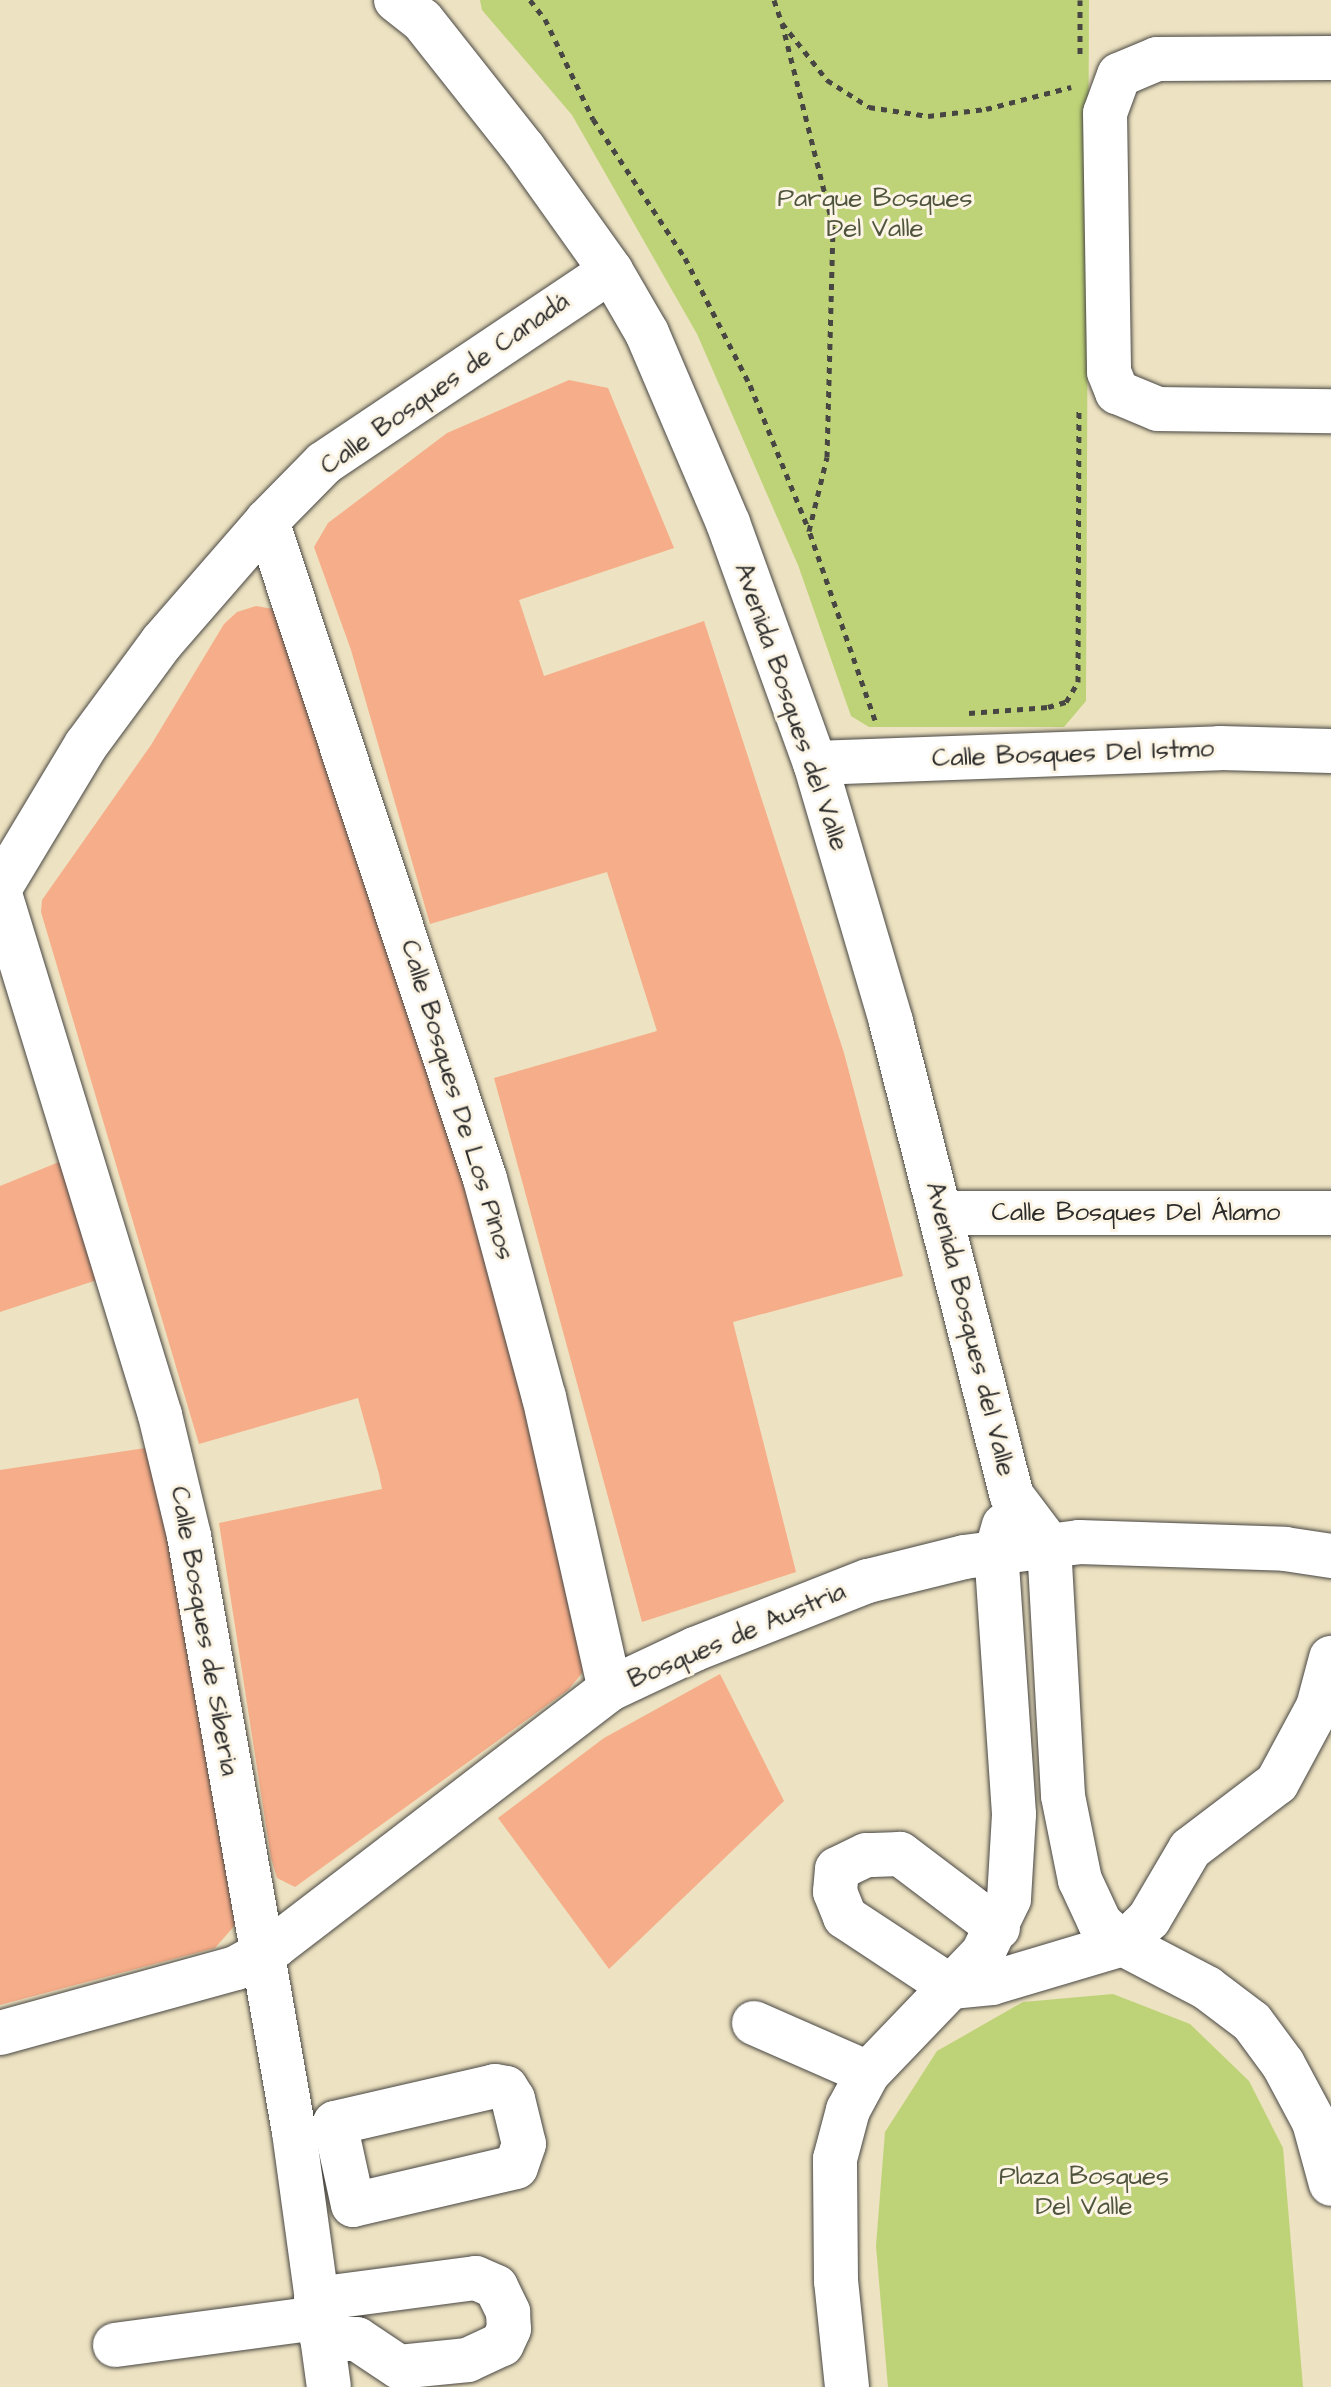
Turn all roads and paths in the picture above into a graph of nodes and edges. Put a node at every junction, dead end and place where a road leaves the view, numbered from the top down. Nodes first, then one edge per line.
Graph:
1 (530, 0) edge
2 (774, 0) edge
3 (1080, 0) edge
4 (422, 7) edge
5 (782, 23) junction
6 (1331, 58) edge
7 (1093, 77) junction
8 (611, 271) junction
9 (1079, 399) dead end
10 (1331, 411) edge
11 (267, 521) junction
12 (809, 531) junction
13 (953, 714) dead end
14 (889, 719) dead end
15 (1331, 751) edge
16 (815, 763) junction
17 (0, 891) edge
18 (941, 1213) junction
19 (1331, 1213) edge
20 (1012, 1496) junction
21 (1049, 1545) junction
22 (996, 1553) junction
23 (1331, 1556) edge
24 (1331, 1658) edge
25 (610, 1689) junction
26 (998, 1928) junction
27 (1123, 1944) junction
28 (260, 1956) junction
29 (951, 1987) junction
30 (754, 2023) dead end
31 (0, 2033) edge
32 (868, 2073) junction
33 (335, 2123) dead end
34 (294, 2132) junction
35 (1331, 2184) edge
36 (319, 2319) junction
37 (115, 2345) dead end
38 (329, 2387) edge
39 (847, 2387) edge

1 - 12 path
2 - 5 path
3 - 7 path
4 - 8 street, Avenida Bosques del Valle
5 - 7 path
5 - 12 path
6 - 7 street
7 - 10 street
8 - 11 street, Calle Bosques de Canadá
8 - 16 street, Avenida Bosques del Valle
9 - 13 path
11 - 17 street, Calle Bosques de Canadá
11 - 25 street, Calle Bosques De Los Pinos
12 - 14 path
15 - 16 street, Calle Bosques Del Istmo
16 - 18 street, Avenida Bosques del Valle
17 - 28 street, Calle Bosques de Siberia
18 - 19 street, Calle Bosques Del Álamo
18 - 20 street, Avenida Bosques del Valle
20 - 21 street, Avenida Bosques del Valle
20 - 22 street, Avenida Bosques del Valle
21 - 22 street, Bosques de Austria
21 - 23 street, Bosques de Austria
21 - 27 street
22 - 25 street, Bosques de Austria
22 - 26 street, Avenida Bosques del Valle
24 - 27 street
25 - 28 street, Bosques de Austria
26 - 29 street, Avenida Bosques del Valle
26 - 29 street
27 - 29 street
27 - 35 street
28 - 31 street, Bosques de Austria
28 - 34 street, Calle Bosques de Siberia
29 - 32 street, Avenida Bosques del Valle
30 - 32 street
32 - 39 street, Avenida Bosques del Valle
33 - 34 street
34 - 36 street, Calle Bosques de Siberia
36 - 37 street
36 - 38 street, Calle Bosques de Siberia

